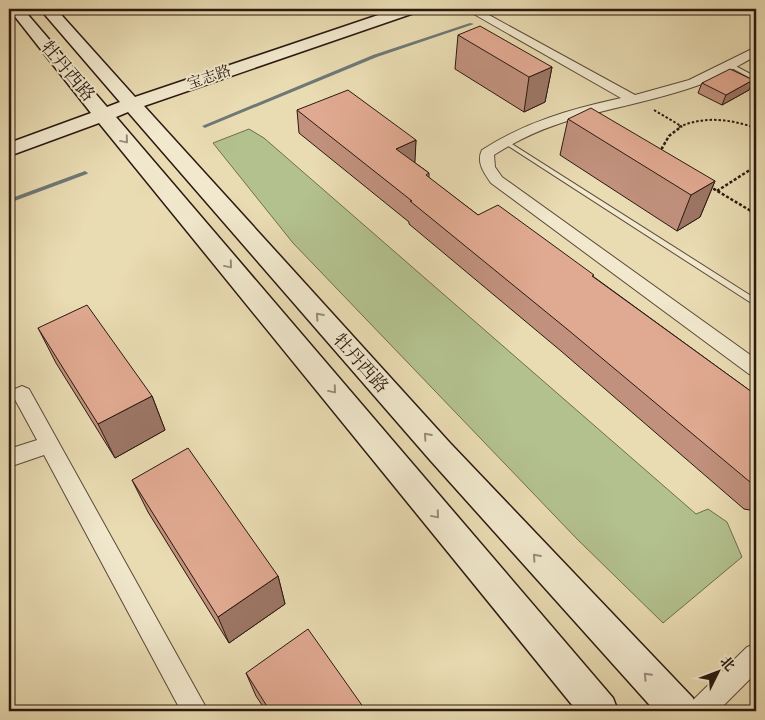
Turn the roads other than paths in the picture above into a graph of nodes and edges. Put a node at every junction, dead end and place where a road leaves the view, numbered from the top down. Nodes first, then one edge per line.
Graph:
1 (15, 9) edge
2 (48, 9) edge
3 (411, 9) edge
4 (470, 9) edge
5 (756, 51) edge
6 (730, 65) junction
7 (756, 79) edge
8 (633, 99) junction
9 (132, 104) junction
10 (104, 114) junction
11 (504, 140) junction
12 (9, 150) edge
13 (756, 303) edge
14 (756, 369) edge
15 (22, 394) dead end
16 (50, 444) junction
17 (9, 458) edge
18 (756, 656) edge
19 (195, 711) edge
20 (600, 711) edge
21 (680, 711) edge
22 (700, 711) edge

1 - 10 street, 牡丹西路
2 - 9 street, 牡丹西路
3 - 9 street, 宝志路
4 - 8 street
5 - 6 street
6 - 7 lane
6 - 8 street
8 - 11 street
9 - 10 street, 宝志路
21 -> 9 street, 牡丹西路
10 - 12 street, 宝志路
10 -> 20 street, 牡丹西路
11 - 13 lane
11 - 14 street
15 - 16 street
16 - 17 street
16 - 19 street
18 - 22 street

